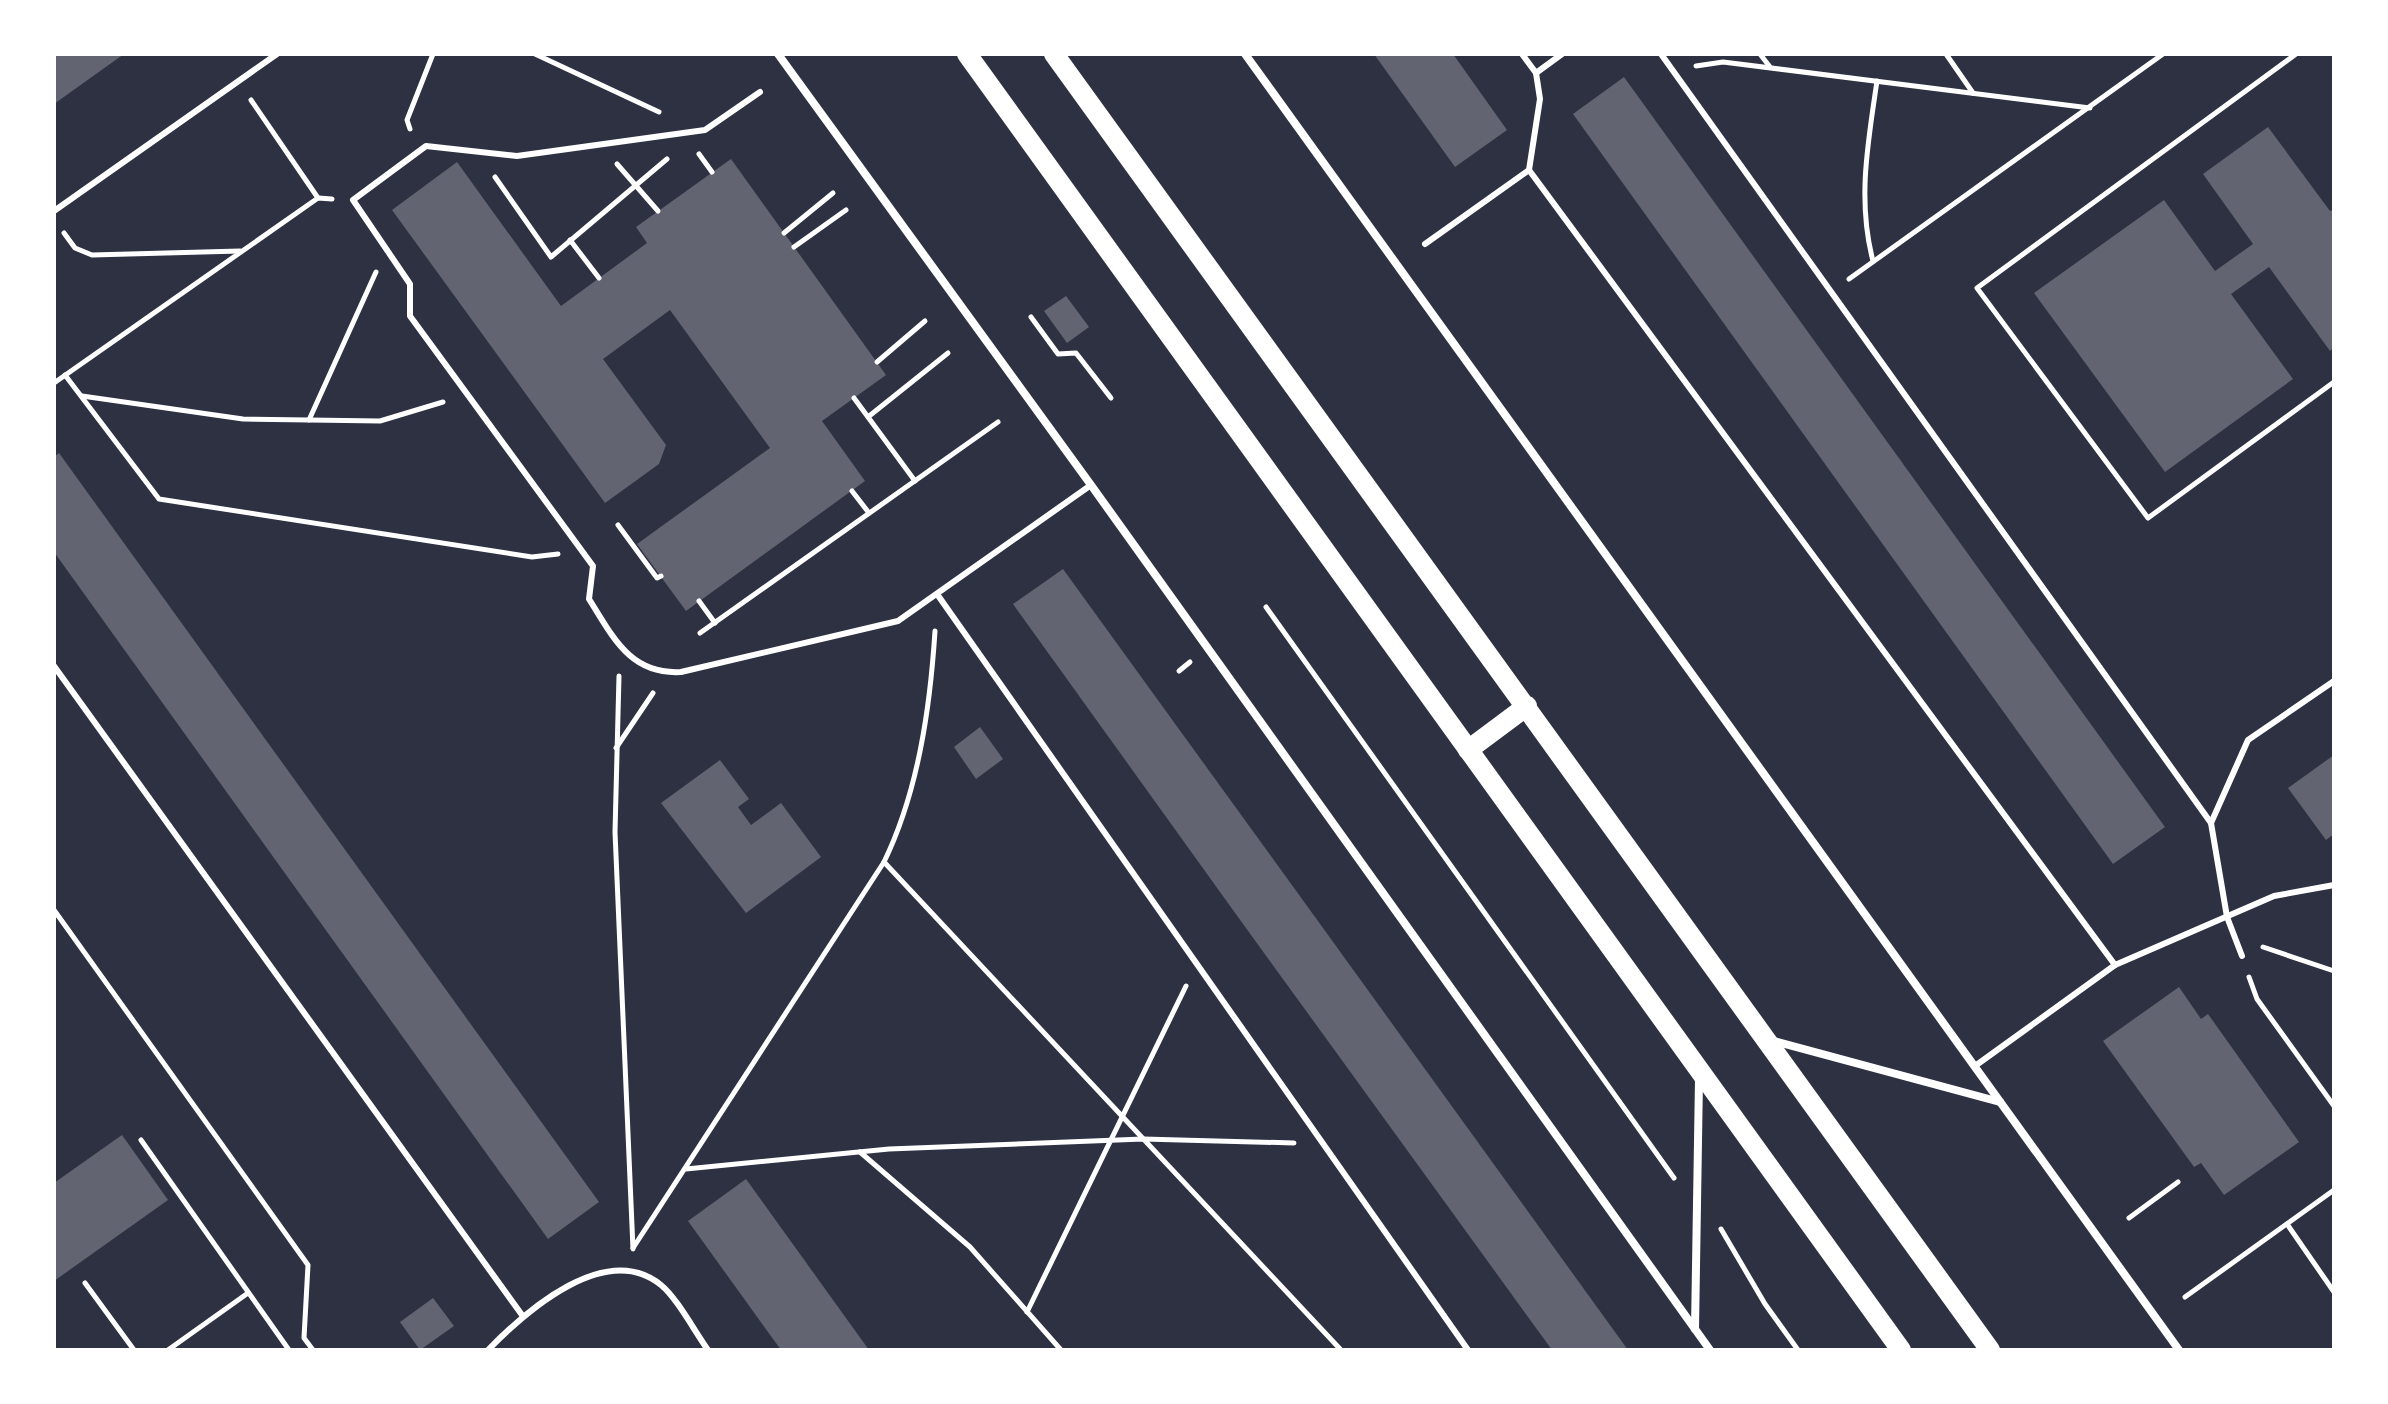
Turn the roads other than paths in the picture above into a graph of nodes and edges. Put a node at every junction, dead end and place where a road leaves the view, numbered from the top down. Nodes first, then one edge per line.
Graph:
1 (277, 54) edge
2 (778, 54) edge
3 (967, 54) edge
4 (1054, 54) edge
5 (1245, 54) edge
6 (1522, 54) edge
7 (1562, 54) edge
8 (1661, 54) edge
9 (1536, 73) junction
10 (760, 92) dead end
11 (1529, 170) junction
12 (54, 211) edge
13 (1425, 244) dead end
14 (1091, 485) junction
15 (937, 594) junction
16 (54, 666) edge
17 (2334, 681) edge
18 (1527, 706) junction
19 (1468, 750) junction
20 (2211, 823) junction
21 (2334, 885) edge
22 (2227, 917) junction
23 (2242, 956) road end
24 (2115, 965) junction
25 (1768, 1040) junction
26 (1975, 1066) junction
27 (1699, 1070) junction
28 (2001, 1102) junction
29 (522, 1315) junction
30 (1695, 1330) junction
31 (488, 1350) edge
32 (708, 1350) edge
33 (1468, 1350) edge
34 (1710, 1350) edge
35 (1901, 1350) edge
36 (1990, 1350) edge
37 (2179, 1350) edge

1 - 12 lane
2 - 14 street
3 - 19 main road
4 - 18 main road
5 - 26 street
6 - 9 lane
7 - 9 lane
8 - 20 lane
9 - 11 lane
10 - 15 lane
11 - 13 lane
11 - 24 lane
14 - 15 lane
14 - 30 street
15 - 33 lane
16 - 29 lane
17 - 20 lane
18 - 19 main road
18 - 25 main road
19 - 27 main road
20 - 22 lane
21 - 22 lane
22 - 23 lane
22 - 24 lane
24 - 26 lane
25 - 28 street
25 - 36 main road
26 - 28 street
27 - 30 street
27 - 35 main road
28 - 37 street
29 - 31 lane
29 - 32 lane
30 - 34 street

